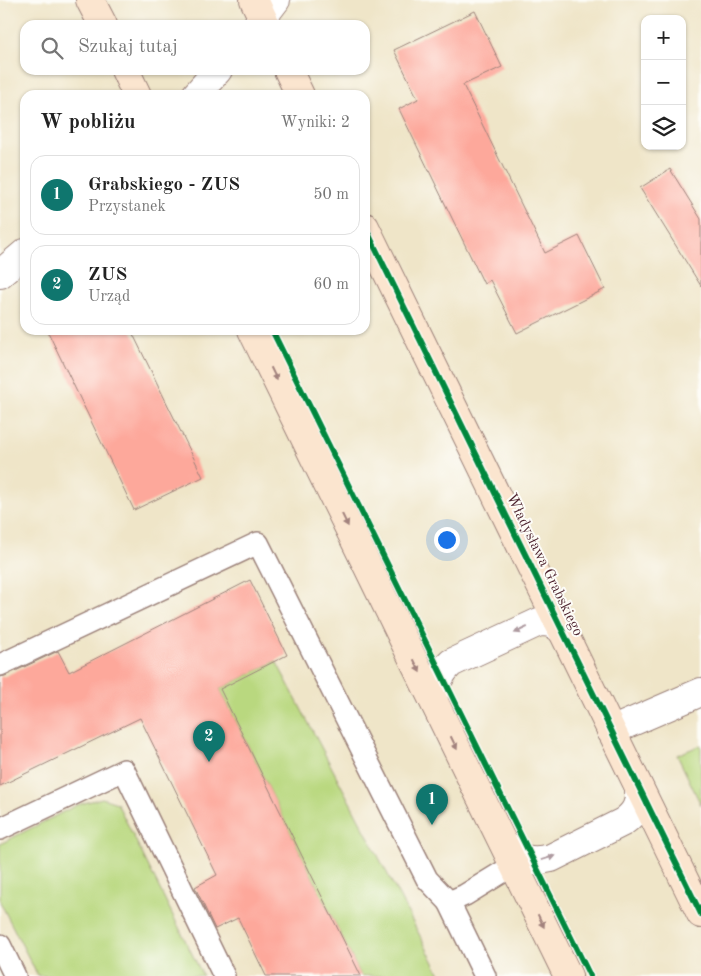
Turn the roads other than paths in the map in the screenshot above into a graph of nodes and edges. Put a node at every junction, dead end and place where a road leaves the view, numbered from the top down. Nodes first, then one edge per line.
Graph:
1 (90, 0) edge
2 (100, 20) edge
3 (127, 75) edge
4 (214, 75) edge
5 (290, 75) edge
6 (135, 90) edge
7 (200, 90) edge
8 (298, 90) edge
9 (370, 237) edge
10 (20, 257) edge
11 (0, 274) edge
12 (254, 335) edge
13 (564, 634) junction
14 (0, 665) edge
15 (701, 692) edge
16 (433, 699) junction
17 (611, 731) junction
18 (639, 788) junction
19 (0, 829) edge
20 (510, 855) junction
21 (449, 902) junction
22 (701, 914) edge
23 (0, 945) edge
24 (15, 976) edge
25 (224, 976) edge
26 (485, 976) edge
27 (568, 976) edge

1 - 2 street
3 - 6 street
4 - 7 street
5 - 8 street
9 - 13 street, Władysława Grabskiego
10 - 11 street
12 -> 16 street
13 -> 16 street
13 - 17 street, Władysława Grabskiego
14 - 21 lane
15 - 17 street
16 -> 20 street
17 - 18 street, Władysława Grabskiego
20 -> 18 street
18 - 22 street, Władysława Grabskiego
19 - 25 lane
20 - 21 lane
20 -> 27 street
21 - 26 lane
23 - 24 lane

